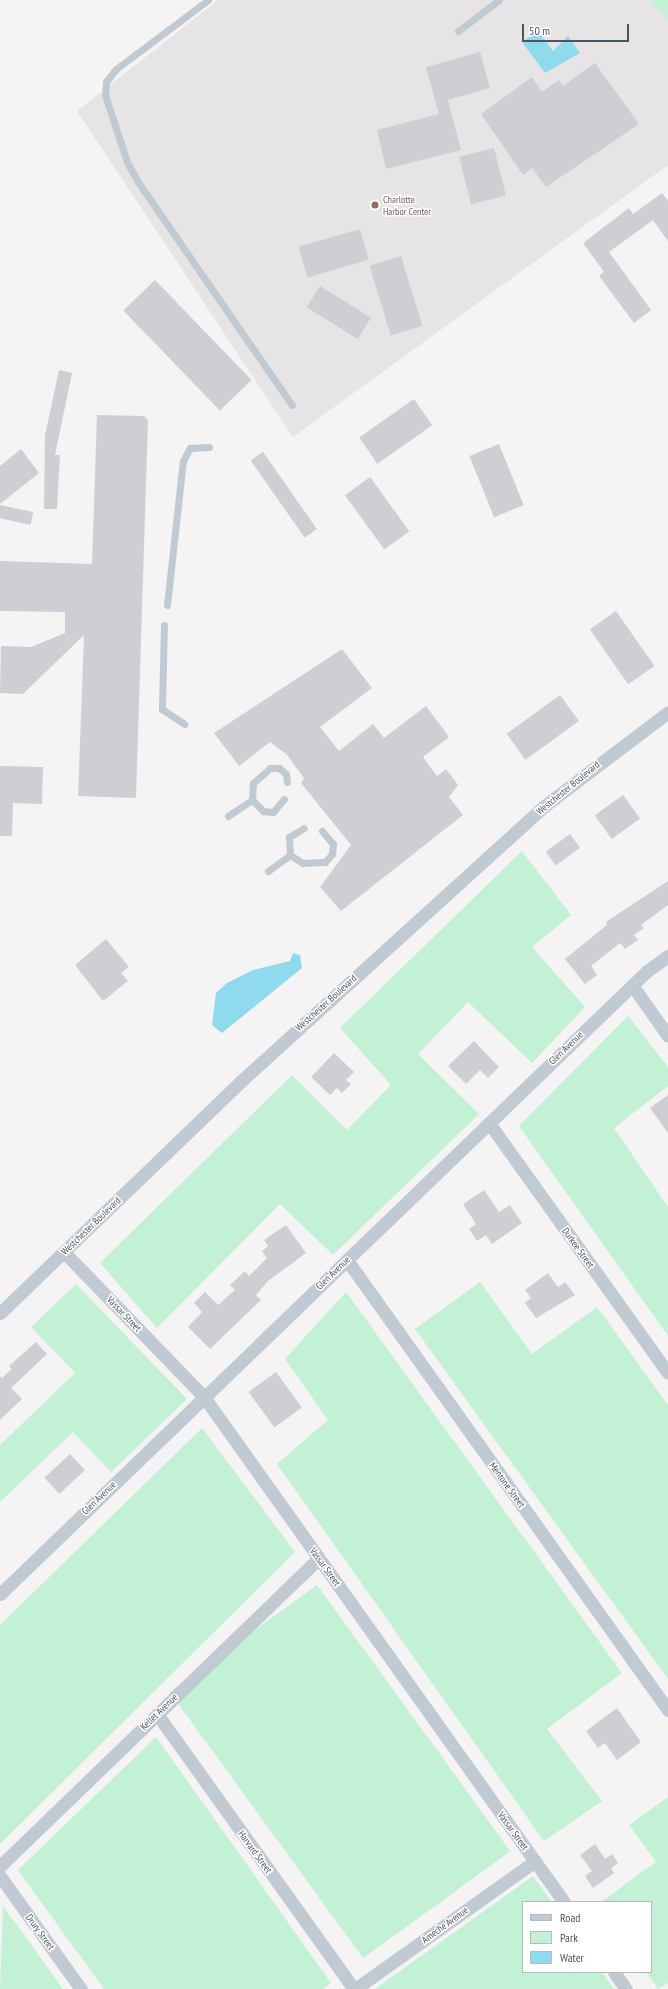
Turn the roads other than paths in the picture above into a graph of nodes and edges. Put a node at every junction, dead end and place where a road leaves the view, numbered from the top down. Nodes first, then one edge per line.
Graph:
1 (208, 0) edge
2 (499, 0) edge
3 (458, 31) dead end
4 (292, 405) dead end
5 (209, 447) dead end
6 (166, 605) dead end
7 (164, 625) dead end
8 (668, 712) edge
9 (184, 724) dead end
10 (287, 782) dead end
11 (284, 799) dead end
12 (252, 800) junction
13 (228, 816) dead end
14 (304, 828) dead end
15 (322, 831) dead end
16 (290, 855) junction
17 (268, 871) dead end
18 (668, 956) edge
19 (632, 985) junction
20 (668, 1036) edge
21 (489, 1123) junction
22 (64, 1252) junction
23 (346, 1260) junction
24 (0, 1313) edge
25 (668, 1374) edge
26 (204, 1397) junction
27 (319, 1558) junction
28 (0, 1594) edge
29 (668, 1710) edge
30 (157, 1714) junction
31 (535, 1861) junction
32 (0, 1866) edge
33 (0, 1876) edge
34 (563, 1901) edge
35 (615, 1973) edge
36 (81, 1989) edge
37 (354, 1989) edge
38 (626, 1989) edge

1 - 4 lane
2 - 3 lane
5 - 6 lane
7 - 9 lane
8 - 22 street, Westchester Boulevard
10 - 12 lane
11 - 12 lane
12 - 13 lane
14 - 16 lane
15 - 16 lane
16 - 17 lane
18 - 19 street, Glen Avenue
19 - 20 street
19 - 21 street, Glen Avenue
21 - 23 street, Glen Avenue
21 - 25 street, Durkee Street
22 - 24 street, Westchester Boulevard
22 - 26 street, Vassar Street
23 - 26 street, Glen Avenue
23 - 29 street, Mentone Street
26 - 27 street, Vassar Street
26 - 28 street, Glen Avenue
27 - 30 street, Kellet Avenue
27 - 31 street, Vassar Street
30 - 32 street, Kellet Avenue
30 - 37 street, Harvard Street
31 - 34 street, Vassar Street
31 - 37 street, Ameche Avenue
33 - 36 street, Drury Street
35 - 38 street

